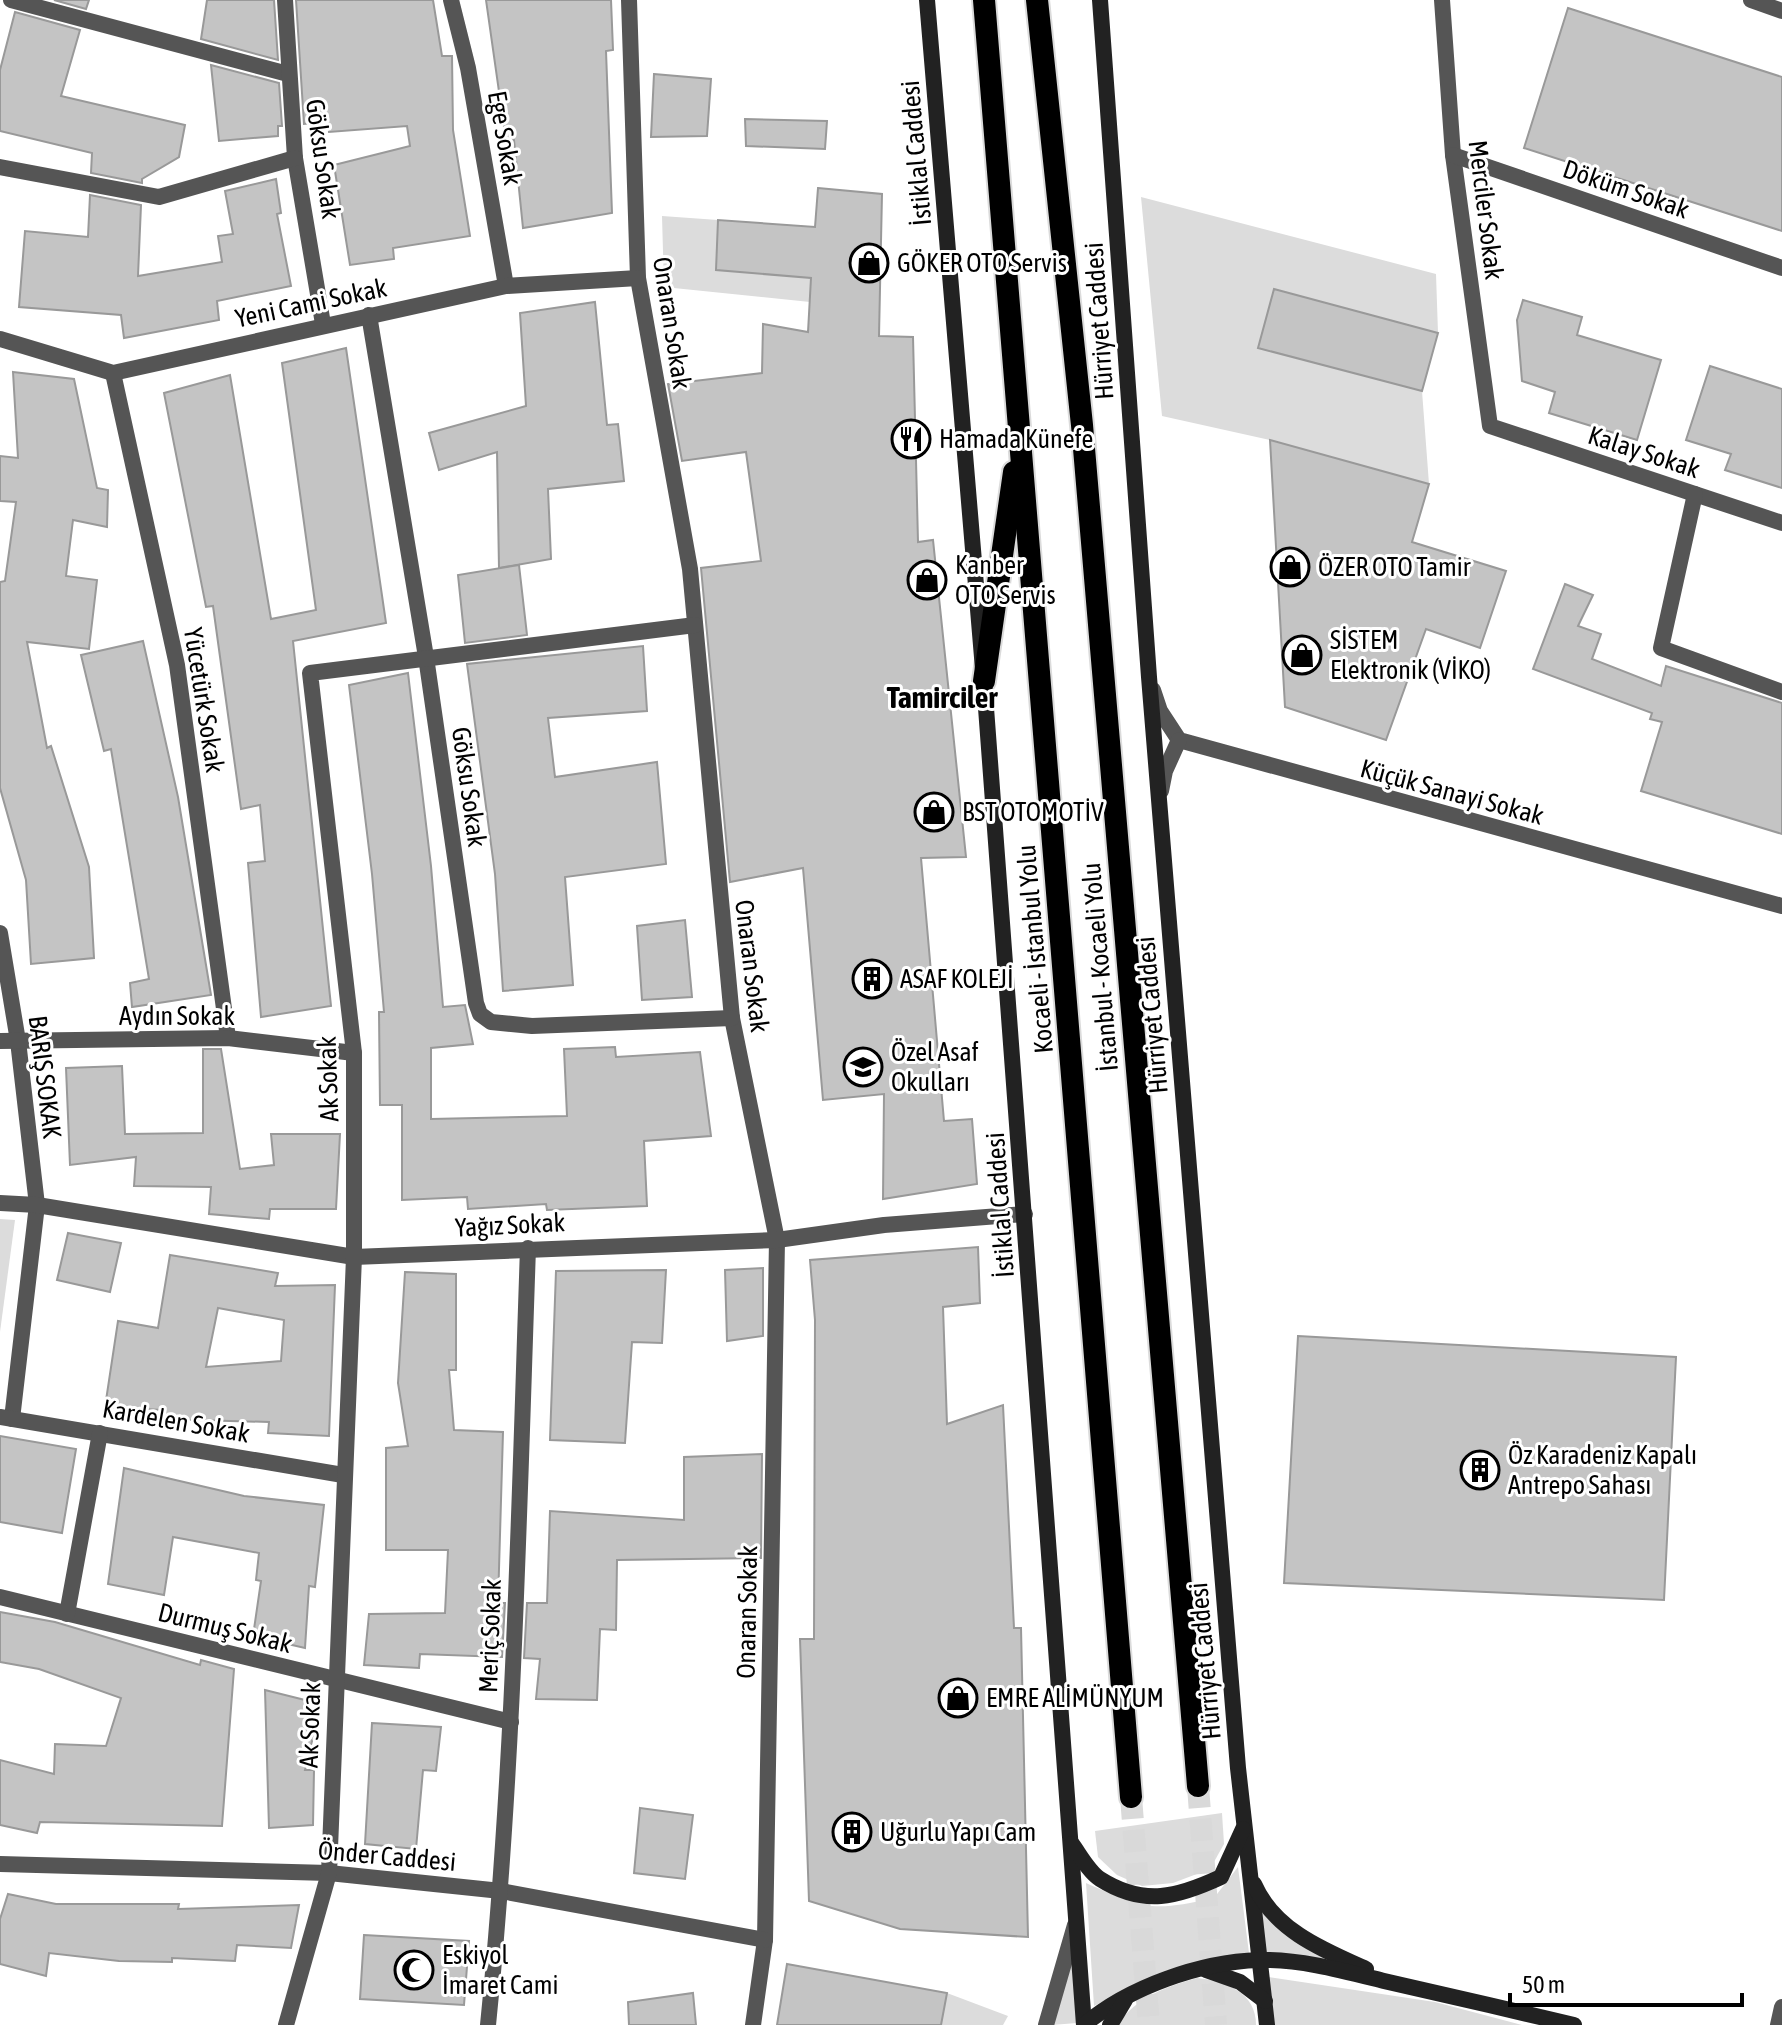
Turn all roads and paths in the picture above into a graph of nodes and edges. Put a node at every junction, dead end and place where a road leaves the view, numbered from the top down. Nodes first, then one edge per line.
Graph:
1 (11, 0) edge
2 (285, 0) edge
3 (451, 0) edge
4 (629, 0) edge
5 (927, 0) edge
6 (984, 0) edge
7 (1037, 0) edge
8 (1100, 0) edge
9 (1442, 0) edge
10 (1751, 0) edge
11 (1782, 11) edge
12 (288, 74) junction
13 (1453, 155) junction
14 (295, 158) junction
15 (0, 167) edge
16 (1782, 268) edge
17 (638, 278) junction
18 (506, 286) junction
19 (369, 315) junction
20 (323, 324) junction
21 (0, 339) edge
22 (113, 373) junction
23 (1490, 426) joint
24 (1020, 436) junction
25 (1695, 494) junction
26 (1782, 523) edge
27 (695, 625) junction
28 (426, 657) junction
29 (1149, 677) junction
30 (984, 681) junction
31 (1782, 692) edge
32 (1179, 740) junction
33 (1159, 805) junction
34 (1782, 906) edge
35 (0, 933) edge
36 (732, 1018) junction
37 (228, 1038) junction
38 (0, 1041) edge
39 (18, 1041) junction
40 (354, 1053) junction
41 (0, 1203) edge
42 (37, 1205) junction
43 (1025, 1214) junction
44 (777, 1240) junction
45 (528, 1248) junction
46 (354, 1257) junction
47 (6, 1418) edge
48 (100, 1433) junction
49 (343, 1475) junction
50 (0, 1597) edge
51 (67, 1614) junction
52 (335, 1680) junction
53 (511, 1722) junction
54 (1198, 1786) tunnel mouth
55 (1131, 1797) tunnel mouth
56 (1244, 1825) junction
57 (1072, 1844) junction
58 (0, 1864) edge
59 (1249, 1872) junction
60 (329, 1873) junction
61 (501, 1891) junction
62 (1076, 1919) junction
63 (765, 1940) junction
64 (1259, 1960) junction
65 (1200, 1969) junction
66 (1409, 1986) junction
67 (1126, 1999) junction
68 (1265, 2001) junction
69 (1782, 2007) edge
70 (286, 2025) edge
71 (488, 2025) edge
72 (753, 2025) edge
73 (1046, 2025) edge
74 (1084, 2025) edge
75 (1110, 2025) edge
76 (1267, 2025) edge
77 (1574, 2025) edge
78 (1778, 2025) edge

1 - 12 street
2 - 12 street, Göksu Sokak
3 - 18 street, Ege Sokak
4 - 17 street, Onaran Sokak
5 - 30 main road, İstiklal Caddesi
6 - 24 highway, Kocaeli - İstanbul Yolu
7 - 54 highway, İstanbul - Kocaeli Yolu
8 - 29 main road, Hürriyet Caddesi
9 - 13 street, Merciler Sokak
10 - 11 street
12 - 14 street, Göksu Sokak
13 - 16 street, Döküm Sokak
13 - 23 street, Merciler Sokak
14 - 15 street
14 - 20 street, Göksu Sokak
17 - 18 street, Yeni Cami Sokak
17 - 27 street, Onaran Sokak
18 - 19 street, Yeni Cami Sokak
19 - 20 street, Yeni Cami Sokak
19 - 28 street, Göksu Sokak
20 - 22 street, Yeni Cami Sokak
21 - 22 street, Yeni Cami Sokak
22 - 37 street, Yücetürk Sokak
23 - 25 street, Kalay Sokak
24 - 30 highway
24 - 55 highway, Kocaeli - İstanbul Yolu
25 - 26 street, Kalay Sokak
25 - 31 street
27 - 28 street, Ak Sokak
27 - 36 street, Onaran Sokak
28 - 36 street, Göksu Sokak
28 - 40 street, Ak Sokak
29 - 32 street
29 - 33 main road, Hürriyet Caddesi
30 - 43 main road, İstiklal Caddesi
32 - 33 street
32 - 34 street, Küçük Sanayi Sokak
33 - 56 main road, Hürriyet Caddesi
35 - 39 street, BARIŞ SOKAK
36 - 44 street, Onaran Sokak
37 - 39 street, Aydın Sokak
37 - 40 street, Aydın Sokak
38 - 39 street, Aydın Sokak
39 - 42 street, BARIŞ SOKAK
40 - 46 street, Ak Sokak
41 - 42 street, Yağız Sokak
42 - 46 street, Yağız Sokak
42 - 47 street, BARIŞ SOKAK
43 - 44 street, Yağız Sokak
43 - 57 main road, İstiklal Caddesi
44 - 45 street, Yağız Sokak
44 - 63 street, Onaran Sokak
45 - 46 street, Yağız Sokak
45 - 53 street, Meriç Sokak
46 - 49 street, Ak Sokak
47 - 48 street, Kardelen Sokak
48 - 49 street, Kardelen Sokak
48 - 51 street
49 - 52 street, Ak Sokak
50 - 51 street, Durmuş Sokak
51 - 52 street, Durmuş Sokak
52 - 53 street, Durmuş Sokak
52 - 60 street, Ak Sokak
53 - 61 street, Meriç Sokak
56 - 57 main road
56 - 59 main road, Hürriyet Caddesi
57 - 62 main road, İstiklal Caddesi
58 - 60 street, Önder Caddesi
59 - 64 main road, Hürriyet Caddesi
59 - 66 main road
60 - 61 street, Önder Caddesi
60 - 70 street, Ak Sokak
61 - 63 street, Önder Caddesi
61 - 71 street, Meriç Sokak
62 - 73 street
62 - 74 main road, İstiklal Caddesi
63 - 72 street, Onaran Sokak
64 - 65 main road
64 - 66 main road
64 - 68 main road, Hürriyet Caddesi
65 - 67 main road
65 - 68 main road
66 - 77 main road
67 - 74 main road
67 - 75 main road
68 - 76 main road, Hürriyet Caddesi
69 - 78 street

